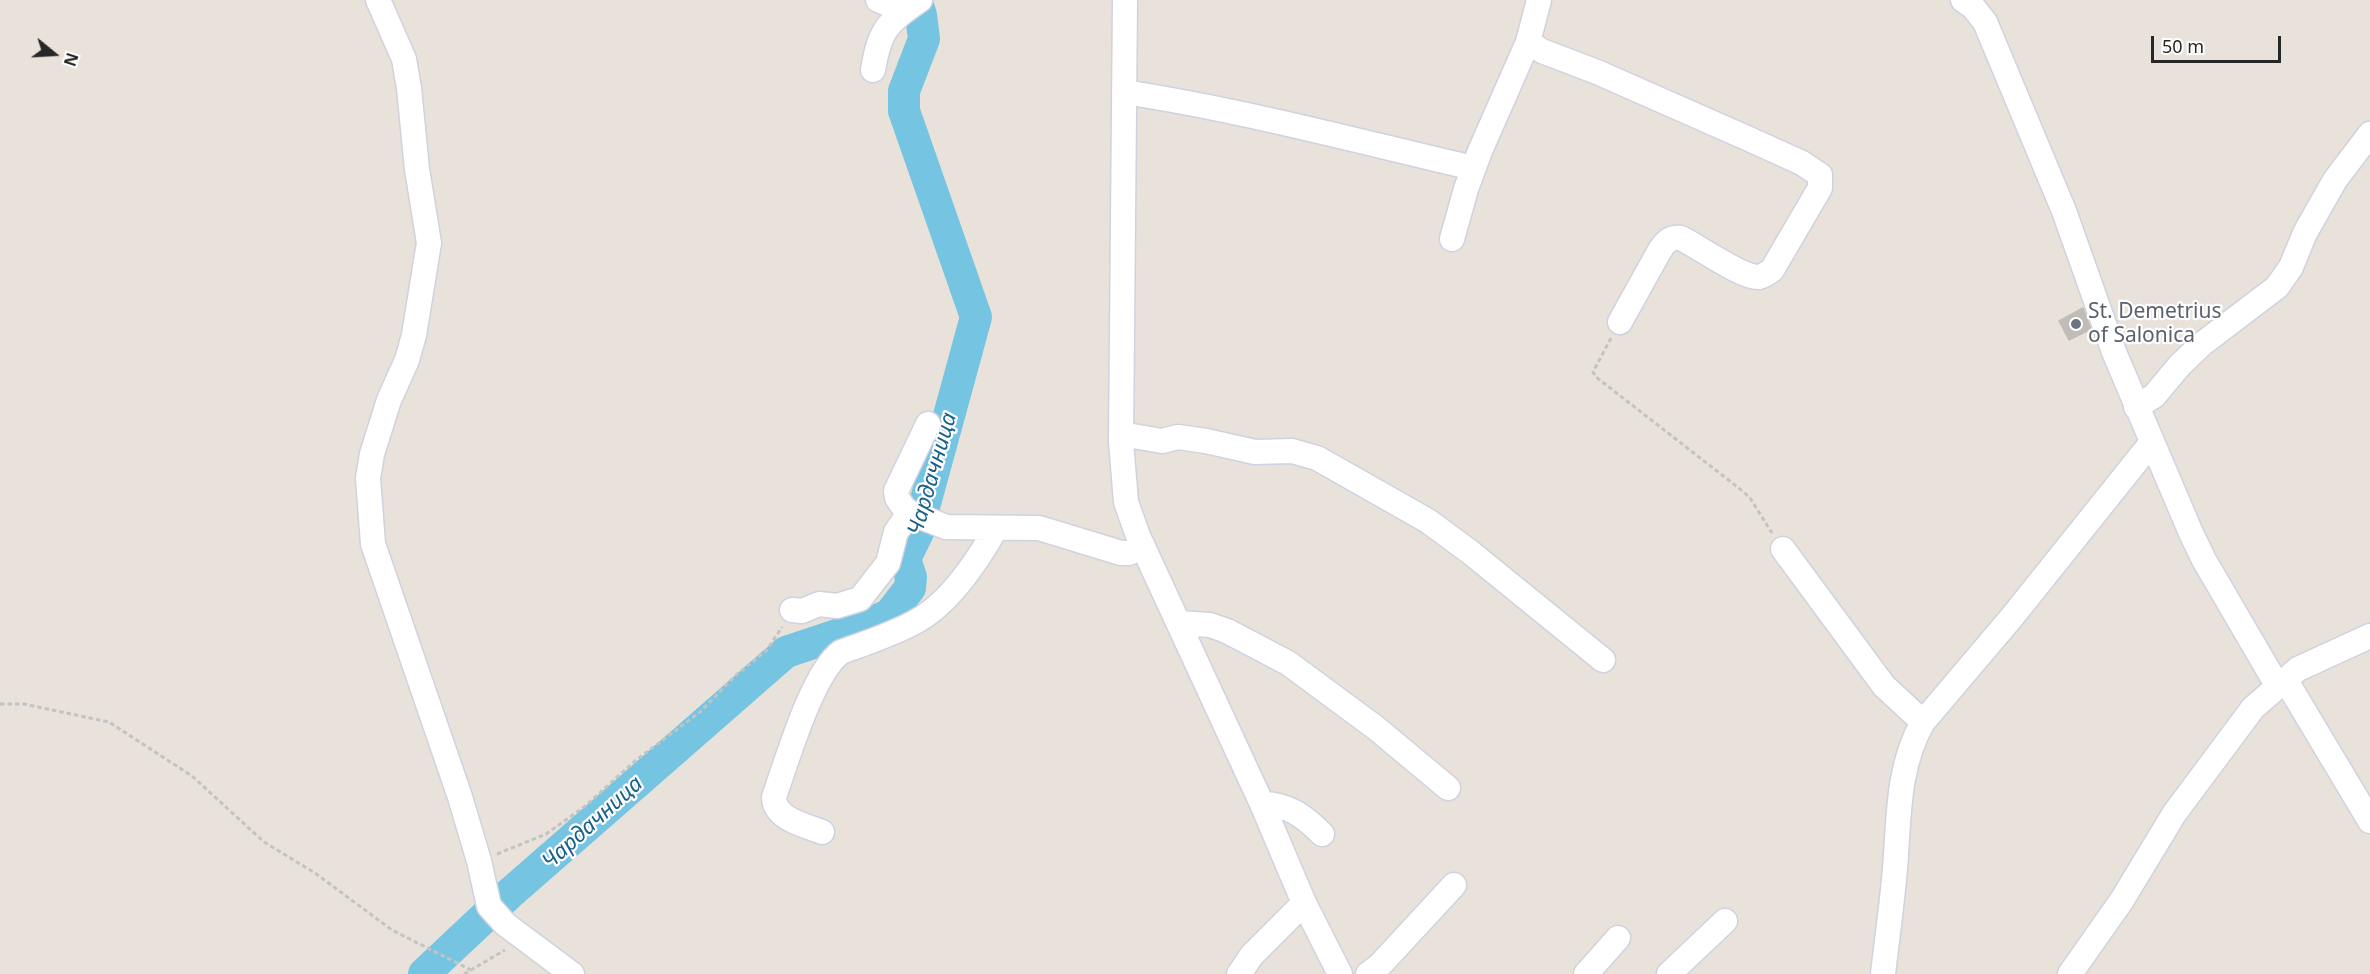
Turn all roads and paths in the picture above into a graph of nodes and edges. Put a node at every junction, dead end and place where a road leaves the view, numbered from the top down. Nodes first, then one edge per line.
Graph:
1 (378, 0) edge
2 (878, 0) edge
3 (1125, 0) edge
4 (1539, 0) edge
5 (1967, 1) edge
6 (912, 6) edge
7 (1528, 42) junction
8 (873, 70) dead end
9 (1124, 92) junction
10 (2370, 134) edge
11 (1473, 168) junction
12 (1452, 239) dead end
13 (1620, 322) joint
14 (2136, 407) junction
15 (928, 424) dead end
16 (1121, 434) junction
17 (2152, 442) junction
18 (918, 516) junction
19 (996, 528) junction
20 (1143, 546) junction
21 (1783, 549) joint
22 (792, 610) joint
23 (1178, 623) junction
24 (2370, 636) edge
25 (1602, 660) dead end
26 (2281, 682) junction
27 (0, 704) edge
28 (1923, 723) junction
29 (1448, 788) dead end
30 (1262, 804) junction
31 (2370, 820) edge
32 (822, 832) dead end
33 (1322, 834) dead end
34 (479, 861) junction
35 (1454, 885) dead end
36 (1304, 903) junction
37 (1725, 921) dead end
38 (1618, 938) dead end
39 (533, 946) junction
40 (471, 970) junction
41 (464, 974) edge
42 (572, 974) edge
43 (1239, 974) edge
44 (1340, 974) edge
45 (1368, 974) edge
46 (1586, 974) edge
47 (1669, 974) edge
48 (1882, 974) edge
49 (2070, 974) edge

1 - 34 street
2 - 6 street
3 - 9 street
4 - 7 street
5 - 14 street
6 - 8 street
7 - 11 street
7 - 13 street
9 - 11 street
9 - 16 street
10 - 14 street
11 - 12 street
13 - 21 path
14 - 17 street
15 - 18 street
16 - 20 street
16 - 25 street
17 - 26 street
17 - 28 street
18 - 19 street
18 - 22 street
19 - 20 street
19 - 32 street
20 - 23 street
21 - 28 street
22 - 34 path
23 - 29 street
23 - 30 street
24 - 26 street
26 - 31 street
26 - 49 street
27 - 40 path
28 - 48 street
30 - 33 street
30 - 36 street
34 - 39 street
35 - 45 street
36 - 43 street
36 - 44 street
37 - 47 street
38 - 46 street
39 - 40 path
39 - 42 street
40 - 41 path

